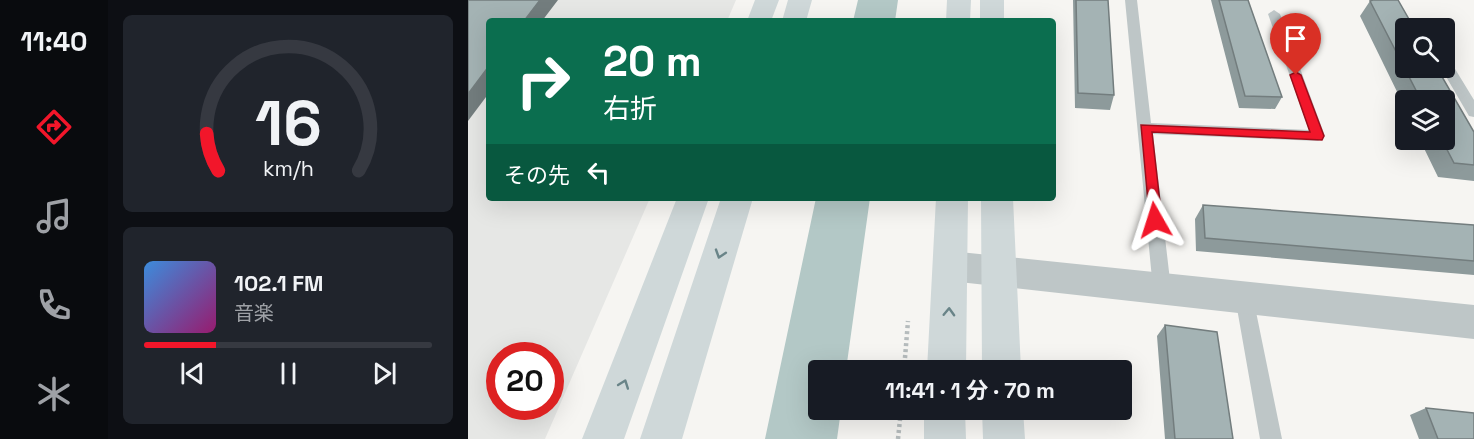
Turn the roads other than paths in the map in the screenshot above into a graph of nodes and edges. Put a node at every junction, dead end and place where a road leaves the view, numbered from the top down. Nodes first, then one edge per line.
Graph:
1 (767, 0) edge
2 (800, 0) edge
3 (958, 0) edge
4 (992, 0) edge
5 (1131, 0) edge
6 (1274, 14) dead end
7 (760, 18) edge
8 (795, 18) edge
9 (958, 18) edge
10 (992, 18) edge
11 (1454, 78) edge
12 (1474, 112) edge
13 (1145, 128) junction
14 (692, 201) edge
15 (736, 201) edge
16 (952, 201) edge
17 (997, 201) edge
18 (950, 266) junction
19 (999, 271) junction
20 (1162, 289) junction
21 (1244, 297) junction
22 (1474, 322) edge
23 (947, 360) edge
24 (1002, 360) edge
25 (945, 420) edge
26 (1003, 420) edge
27 (603, 439) edge
28 (661, 439) edge
29 (945, 439) edge
30 (1004, 439) edge
31 (1271, 439) edge

1 - 7 street
2 - 8 street
3 - 9 street
4 - 10 street
5 - 13 lane
6 - 13 lane
11 - 12 lane
13 - 20 lane
27 -> 14 street
15 -> 28 street
16 - 18 street
17 - 19 street
18 - 19 street
23 -> 18 street
19 - 20 street
19 - 24 street
20 - 21 street
21 - 22 street
21 - 31 lane
25 - 29 street
26 - 30 street

